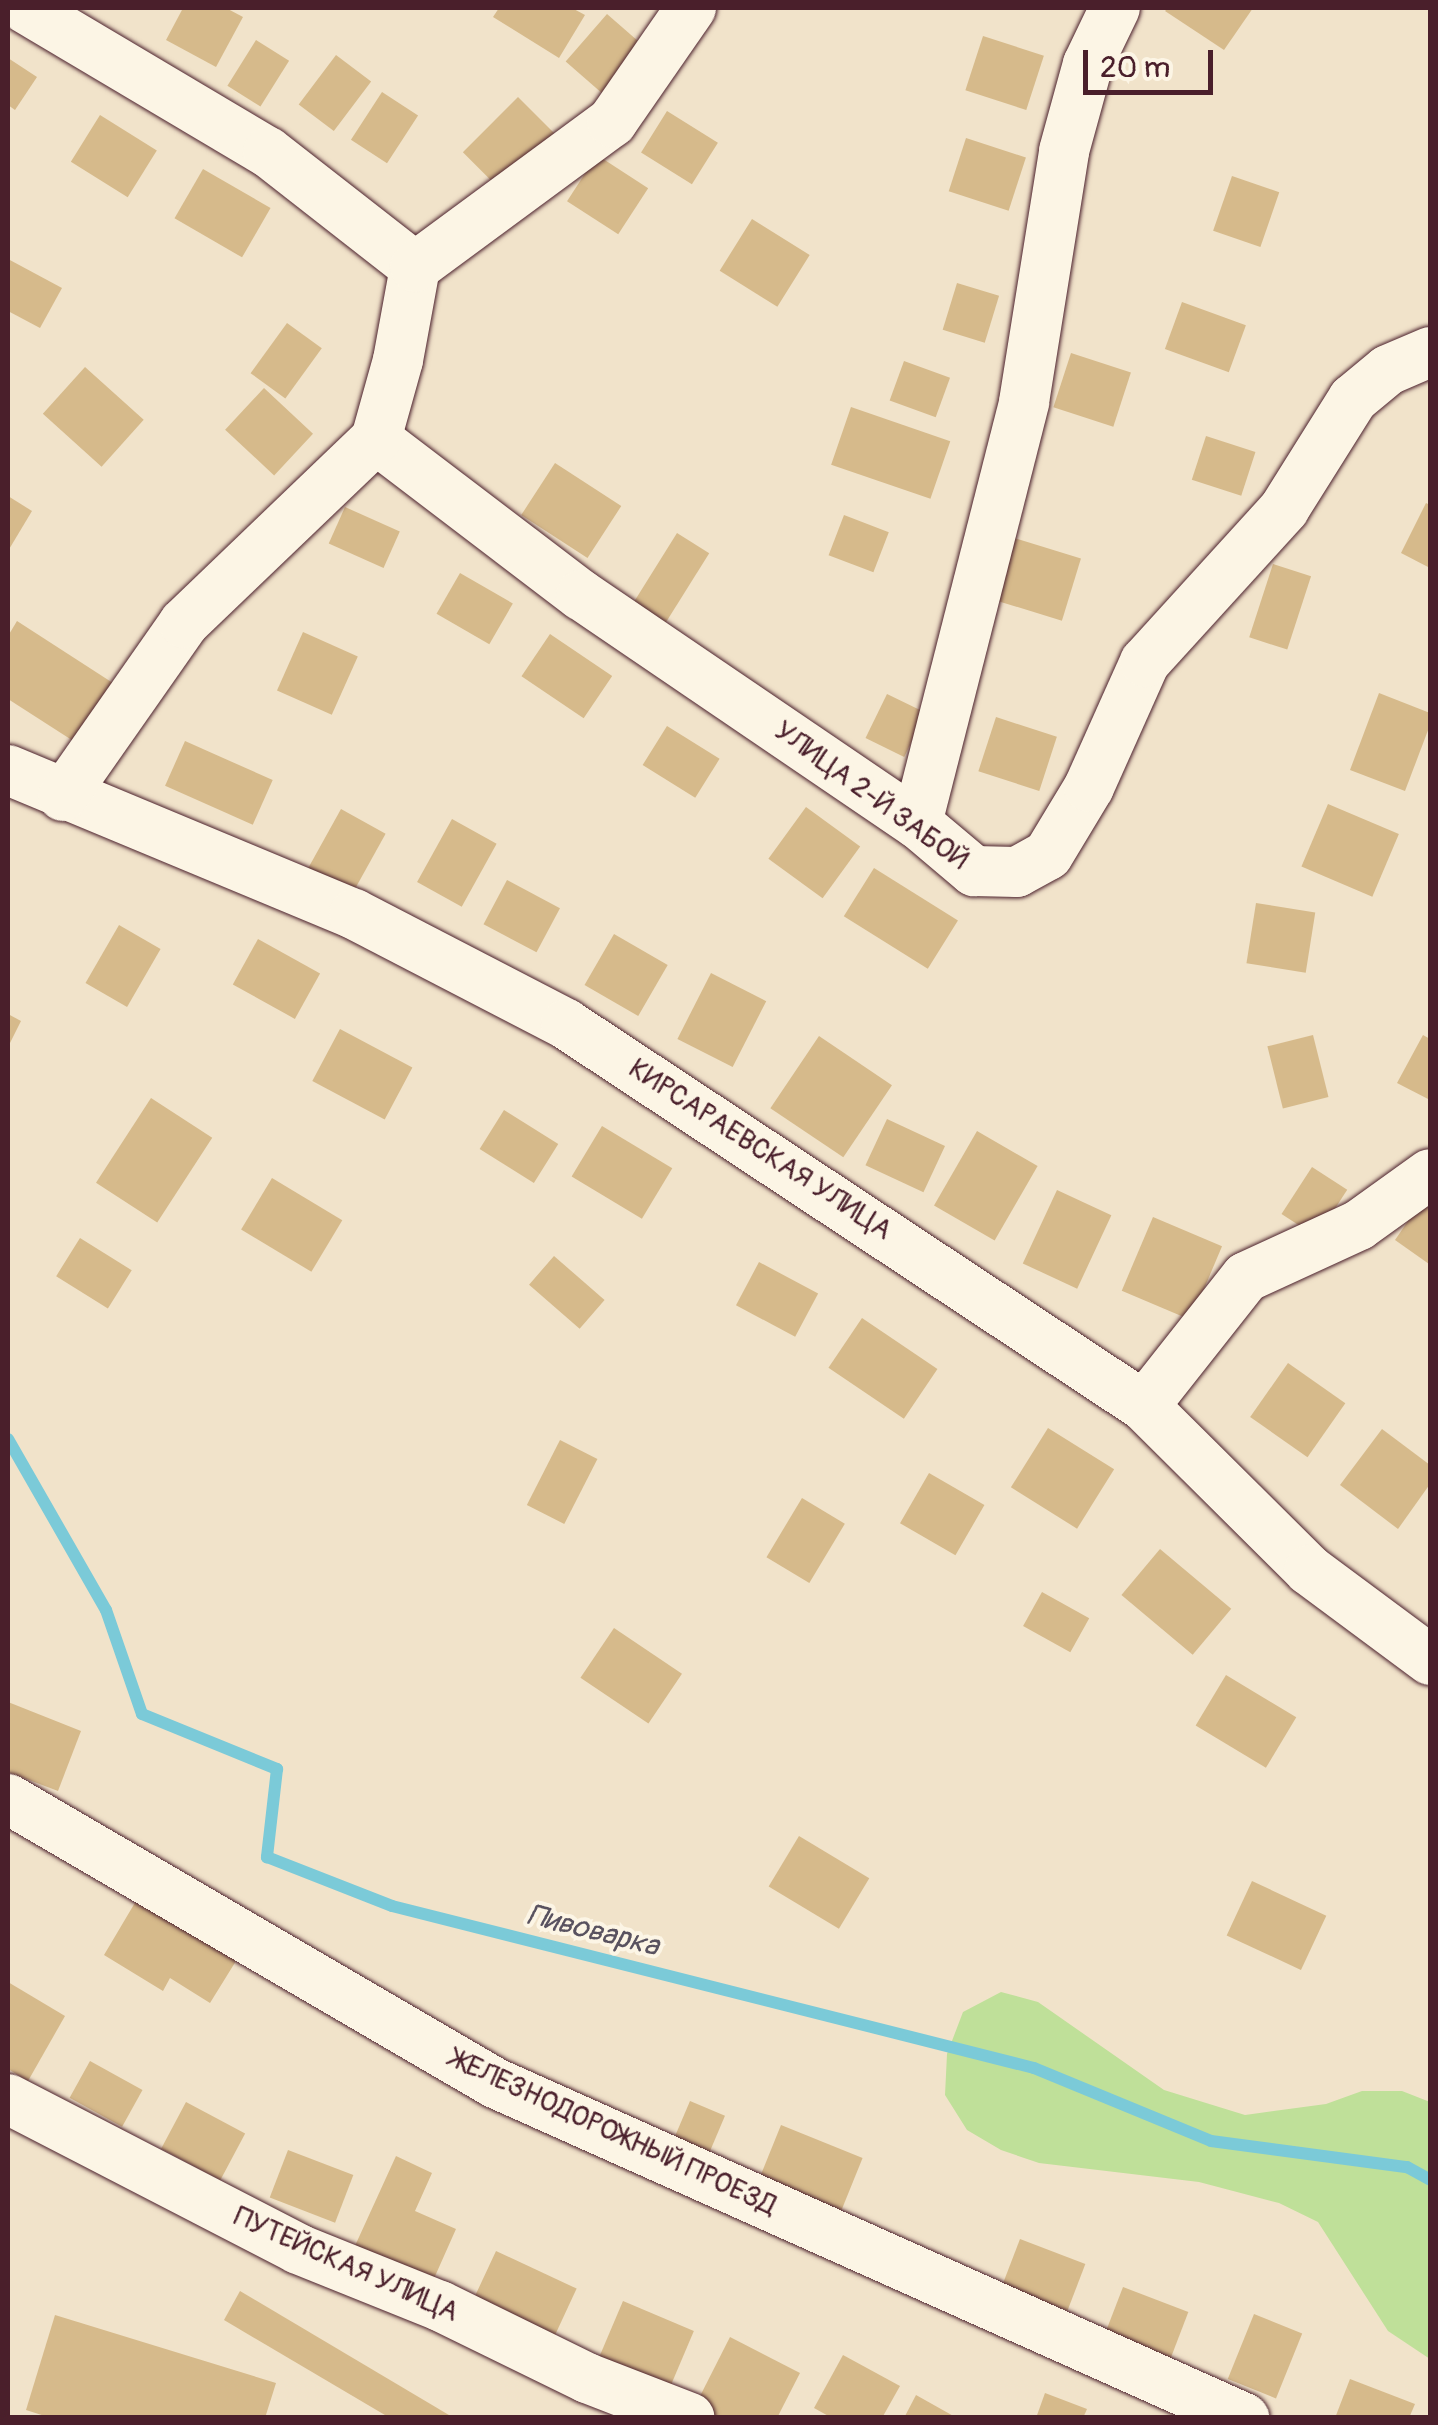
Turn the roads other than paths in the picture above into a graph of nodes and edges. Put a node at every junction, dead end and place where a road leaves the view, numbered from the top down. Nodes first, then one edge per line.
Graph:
1 (25, 8) edge
2 (691, 8) edge
3 (1115, 8) edge
4 (415, 267) junction
5 (1430, 352) edge
6 (376, 439) junction
7 (8, 770) edge
8 (63, 796) junction
9 (917, 823) junction
10 (1430, 1174) edge
11 (1144, 1406) junction
12 (1430, 1660) edge
13 (8, 1799) edge
14 (8, 2099) edge
15 (690, 2418) edge
16 (1244, 2418) edge

1 - 4 street
2 - 4 street
3 - 9 street
4 - 6 street
5 - 9 street, УЛИЦА 2-Й ЗАБОЙ
6 - 8 street
6 - 9 street, УЛИЦА 2-Й ЗАБОЙ
7 - 8 street, КИРСАРАЕВСКАЯ УЛИЦА
8 - 11 street, КИРСАРАЕВСКАЯ УЛИЦА
10 - 11 street
11 - 12 street, КИРСАРАЕВСКАЯ УЛИЦА
13 - 16 street, ЖЕЛЕЗНОДОРОЖНЫЙ ПРОЕЗД
14 - 15 street, ПУТЕЙСКАЯ УЛИЦА

